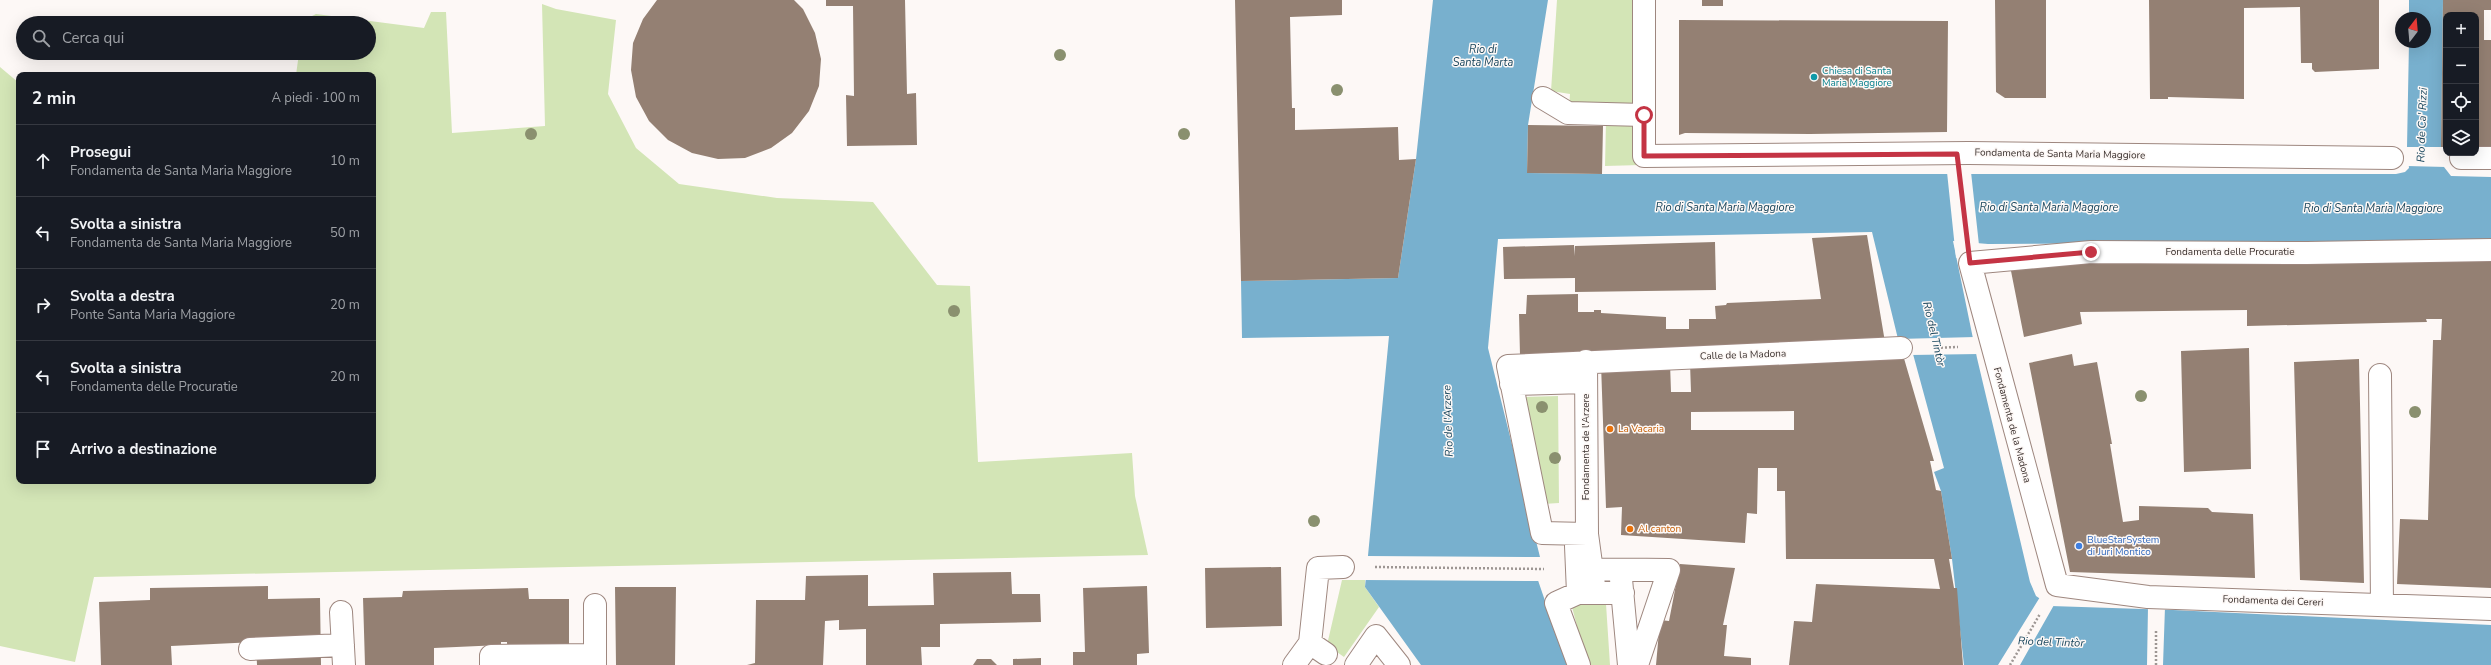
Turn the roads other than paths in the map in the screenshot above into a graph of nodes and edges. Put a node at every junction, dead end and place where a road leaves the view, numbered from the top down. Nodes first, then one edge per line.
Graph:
1 (1644, 0) edge
2 (1543, 98) dead end
3 (1644, 115) junction
4 (2392, 158) dead end
5 (2462, 158) dead end
6 (2491, 158) edge
7 (2491, 250) edge
8 (1970, 263) joint
9 (1901, 348) road end
10 (1581, 368) junction
11 (2380, 375) dead end
12 (1586, 526) junction
13 (1343, 567) road end
14 (1573, 569) road end
15 (1620, 569) junction
16 (2057, 586) joint
17 (1586, 593) junction
18 (1623, 593) junction
19 (595, 605) dead end
20 (2382, 605) junction
21 (2491, 609) edge
22 (341, 612) dead end
23 (250, 649) dead end
24 (343, 655) edge
25 (1336, 658) edge
26 (595, 660) edge
27 (491, 665) edge
28 (1294, 665) edge
29 (1399, 665) edge
30 (1579, 665) edge
31 (1629, 665) edge
32 (1637, 665) edge

1 - 3 street, Fondamenta de Santa Maria Maggiore
2 - 3 street
3 - 4 street, Fondamenta de Santa Maria Maggiore
5 - 6 street
7 - 8 street, Fondamenta delle Procuratie
8 - 16 street, Fondamenta de la Madona
9 - 10 street, Calle de la Madona
10 - 12 street, Fondamenta de l'Arzere
10 - 12 street, Calle de la Madona
10 - 17 street
11 - 20 street
12 - 17 street, Fondamenta de l'Arzere
13 - 25 street
14 - 15 street
15 - 18 street
15 - 32 street
16 - 20 street, Fondamenta dei Cereri
17 - 18 street
17 - 30 street
18 - 31 street
19 - 26 street
20 - 21 street, Fondamenta dei Cereri
22 - 24 street
23 - 24 street
25 - 28 street
25 - 29 street
26 - 27 street

